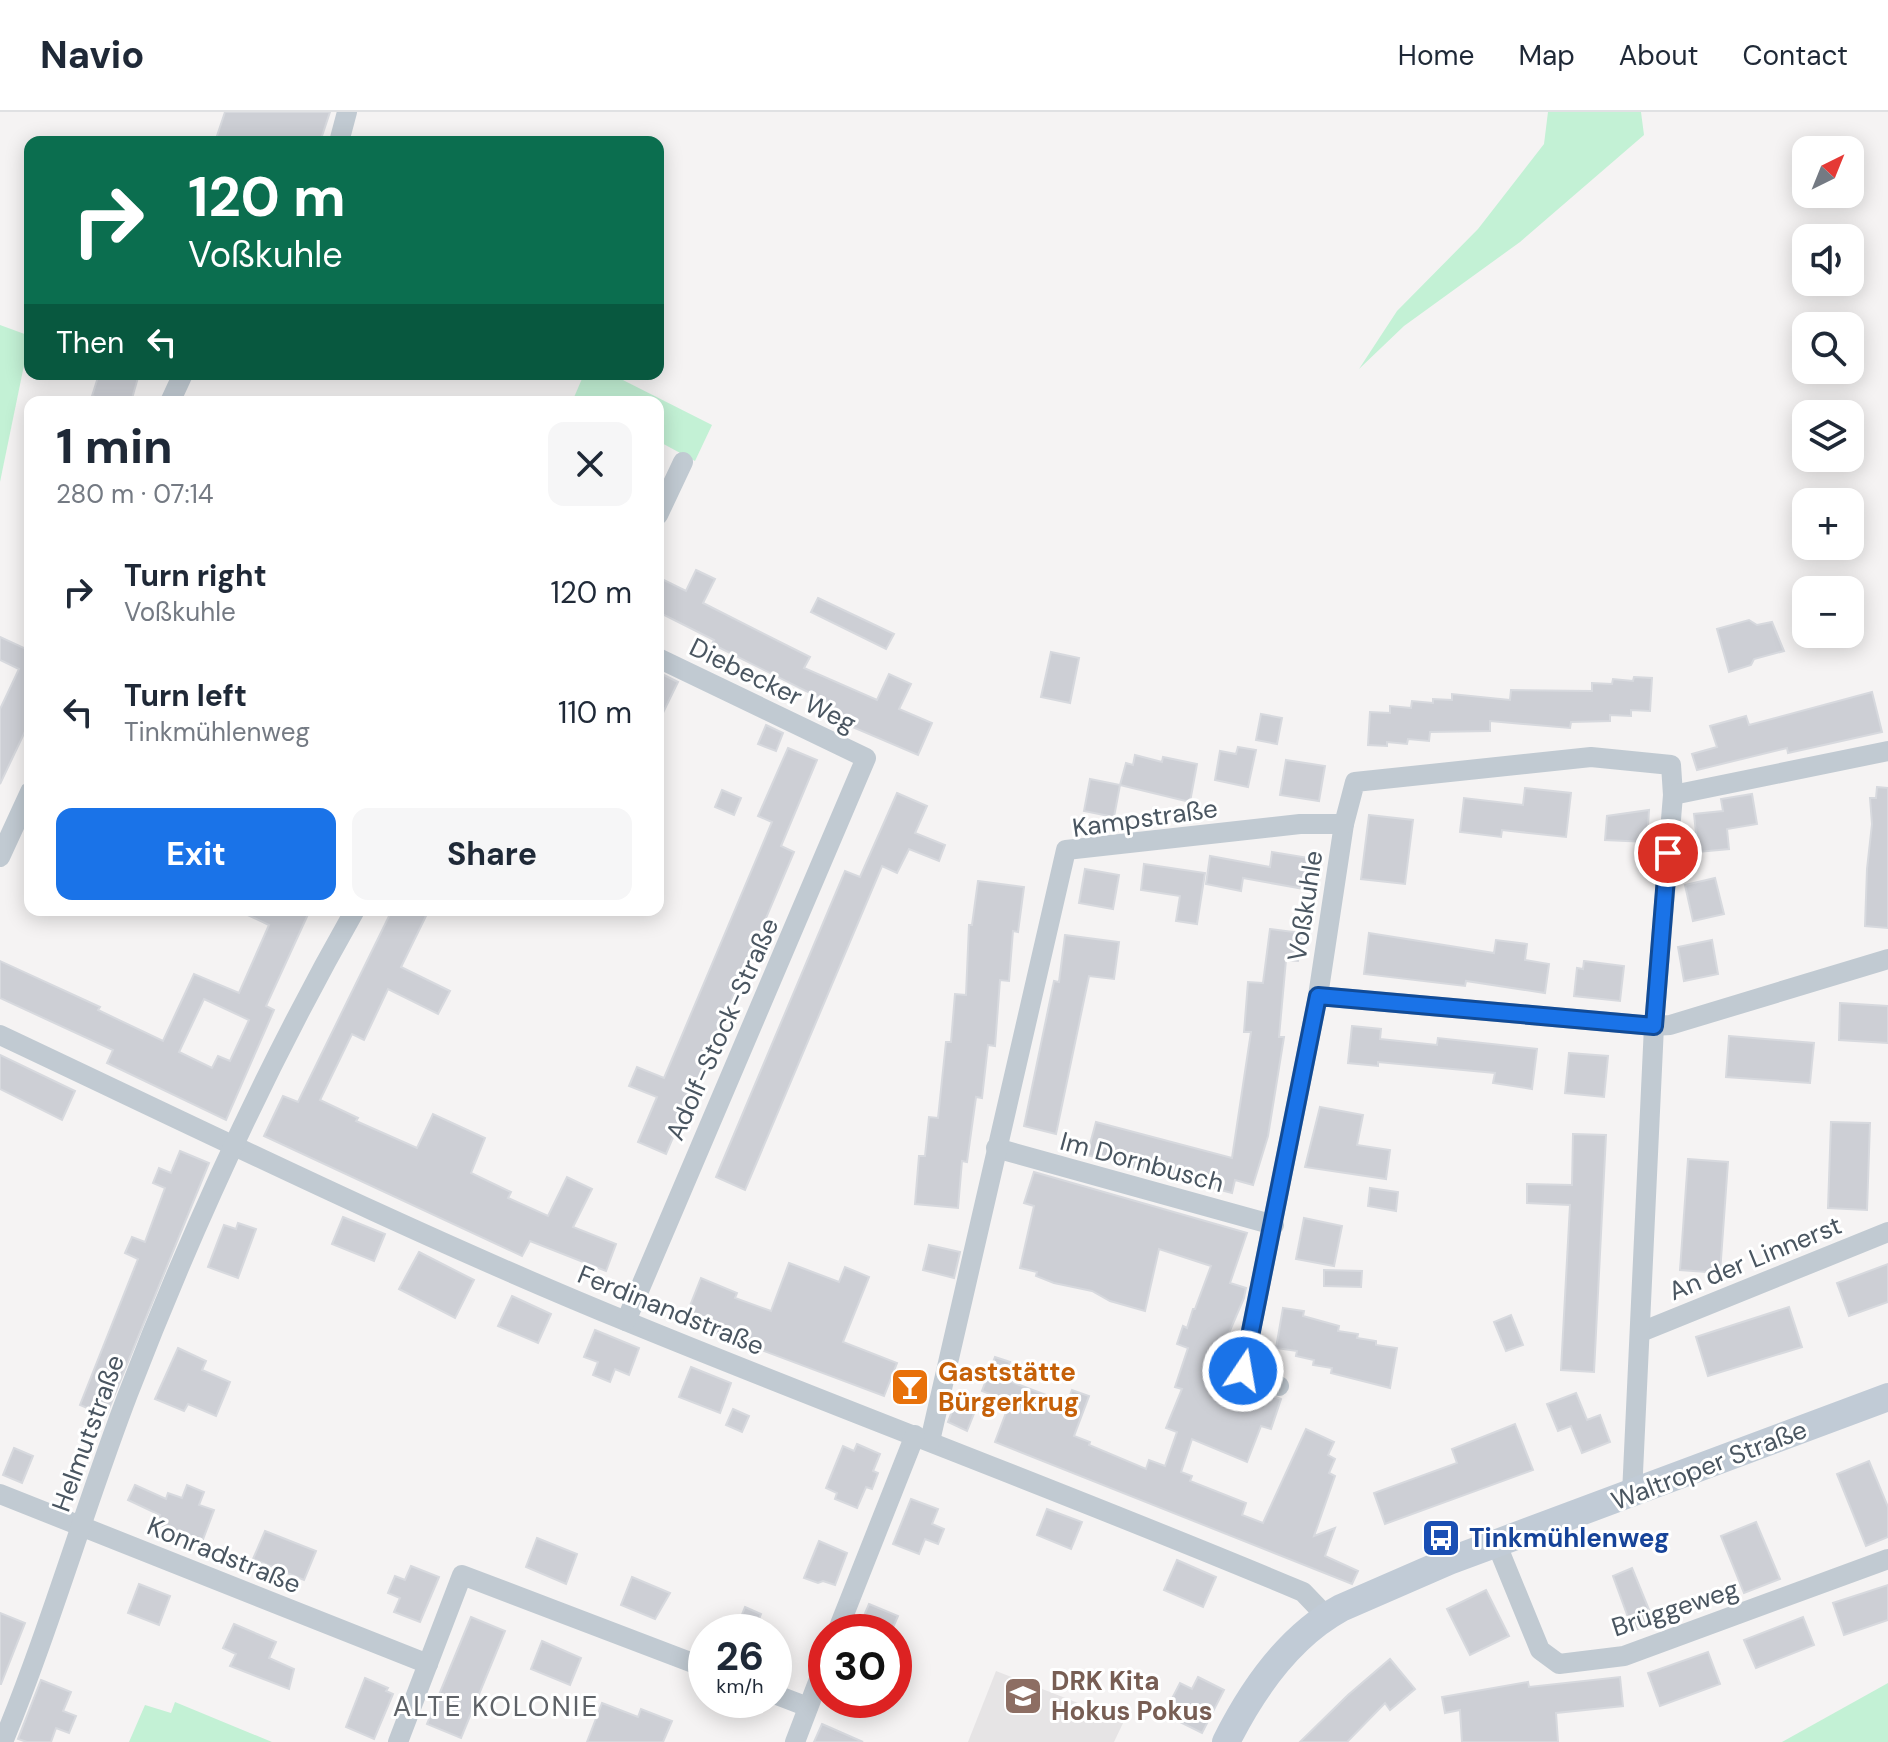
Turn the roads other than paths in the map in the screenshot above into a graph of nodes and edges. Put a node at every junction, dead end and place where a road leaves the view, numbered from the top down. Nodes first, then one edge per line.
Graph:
1 (347, 112) edge
2 (341, 136) edge
3 (683, 462) dead end
4 (664, 502) edge
5 (664, 661) edge
6 (1888, 751) edge
7 (866, 758) joint
8 (1673, 795) junction
9 (24, 805) edge
10 (1344, 824) junction
11 (0, 857) edge
12 (352, 916) edge
13 (1888, 959) edge
14 (1318, 996) junction
15 (1654, 1026) junction
16 (0, 1035) edge
17 (232, 1146) junction
18 (996, 1148) junction
19 (1274, 1225) junction
20 (1888, 1232) edge
21 (626, 1321) junction
22 (1641, 1332) junction
23 (1279, 1386) dead end
24 (1888, 1397) edge
25 (922, 1438) junction
26 (0, 1494) edge
27 (1632, 1494) junction
28 (81, 1527) junction
29 (1497, 1545) junction
30 (1888, 1559) edge
31 (845, 1614) edge
32 (1326, 1616) junction
33 (688, 1661) edge
34 (428, 1664) junction
35 (792, 1701) edge
36 (808, 1707) joint
37 (3, 1742) edge
38 (398, 1742) edge
39 (795, 1742) edge
40 (1226, 1742) edge

1 - 2 street
3 - 4 street
5 - 7 street, Diebecker Weg
6 - 8 street
7 - 21 street, Adolf-Stock-Straße
8 - 10 street
8 - 15 street
9 - 11 street
10 - 14 street, Voßkuhle
10 - 18 street, Kampstraße
12 - 17 street, Helmutstraße
13 - 15 street, Voßkuhle
14 - 15 street, Voßkuhle
14 - 19 street, Voßkuhle
15 - 22 street
16 - 17 street, Ferdinandstraße
17 - 21 street, Ferdinandstraße
17 - 28 street, Helmutstraße
18 - 19 street, Im Dornbusch
18 - 25 street, Kampstraße
19 - 23 street, Voßkuhle
20 - 22 street, An der Linnerst
21 - 25 street, Ferdinandstraße
22 - 27 street
24 - 27 main road, Waltroper Straße
25 - 31 street, Kampstraße
25 - 32 street, Ferdinandstraße
26 - 28 street, Konradstraße
27 - 29 main road, Waltroper Straße
28 - 34 street, Konradstraße
28 - 37 street, Helmutstraße
29 - 30 street, Brüggeweg
29 - 32 main road, Waltroper Straße
32 - 40 main road, Waltroper Straße
33 - 34 street
34 - 38 street
35 - 36 street
36 - 39 street

